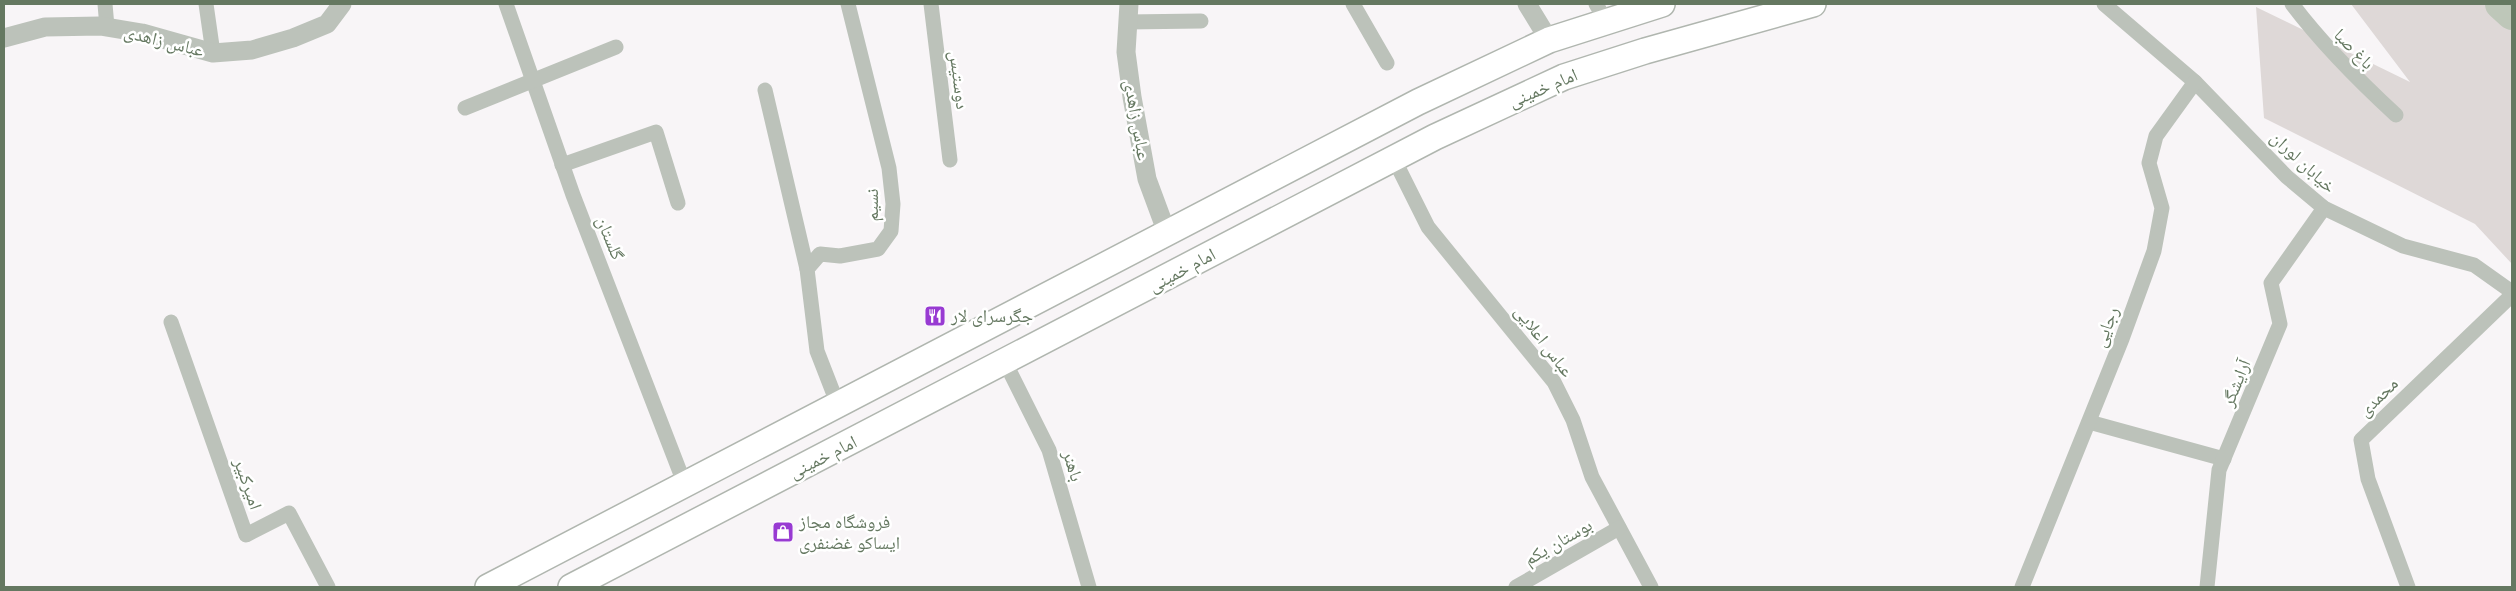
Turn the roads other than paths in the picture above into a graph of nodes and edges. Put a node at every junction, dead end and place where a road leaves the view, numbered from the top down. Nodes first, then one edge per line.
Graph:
1 (105, 4) edge
2 (206, 4) edge
3 (342, 4) edge
4 (506, 4) edge
5 (848, 4) edge
6 (931, 4) edge
7 (1353, 4) edge
8 (1527, 4) edge
9 (1662, 4) edge
10 (1813, 4) edge
11 (2104, 4) edge
12 (2292, 4) edge
13 (1601, 12) edge
14 (1128, 13) edge
15 (1201, 21) dead end
16 (106, 27) junction
17 (4, 38) edge
18 (1549, 40) junction
19 (616, 47) dead end
20 (213, 53) junction
21 (1387, 62) dead end
22 (533, 81) junction
23 (2196, 82) junction
24 (765, 90) dead end
25 (465, 108) dead end
26 (2396, 115) dead end
27 (1394, 159) junction
28 (950, 160) dead end
29 (562, 165) junction
30 (678, 203) dead end
31 (2324, 208) junction
32 (1166, 233) junction
33 (807, 269) junction
34 (2512, 293) edge
35 (171, 322) dead end
36 (1005, 362) junction
37 (838, 405) junction
38 (2089, 422) junction
39 (851, 442) junction
40 (2224, 459) junction
41 (685, 485) junction
42 (1619, 528) junction
43 (328, 587) edge
44 (488, 587) edge
45 (574, 587) edge
46 (1089, 587) edge
47 (1516, 587) edge
48 (1651, 587) edge
49 (2022, 587) edge
50 (2207, 587) edge
51 (2408, 587) edge

1 - 16 street
2 - 20 street
3 - 20 street, عباس زاهدی
4 - 22 street, گلستان
5 - 33 street, نسیم
6 - 28 street, دوستیس
7 - 21 street
8 - 18 street
9 - 13 highway
10 - 27 highway, امام خمینی
11 - 23 street, خیابان لوران
12 - 26 street, باغ صبا
13 - 18 highway
14 - 15 street
14 - 32 street, عباس زاهدی
16 - 17 street, عباس زاهدی
16 - 20 street, عباس زاهدی
18 - 32 highway
19 - 22 street
22 - 25 street
22 - 29 street, گلستان
23 - 31 street, خیابان لوران
23 - 38 street, رجایی
24 - 33 street
27 - 36 highway, امام خمینی
27 - 42 street, عباس اعلایی
29 - 30 street
29 - 41 street, گلستان
31 - 34 street, خیابان لوران
31 - 40 street, آرایشگر
32 - 37 highway
33 - 37 street
34 - 51 street, محمدی
35 - 43 street, امیرکبیر
36 - 39 highway, امام خمینی
36 - 46 street, باهنر
37 - 39 highway
37 - 41 highway
38 - 40 street
38 - 49 street, رجایی
39 - 45 highway, امام خمینی
40 - 50 street, آرایشگر
41 - 44 highway
42 - 47 street, بوستان یکم
42 - 48 street, عباس اعلایی

